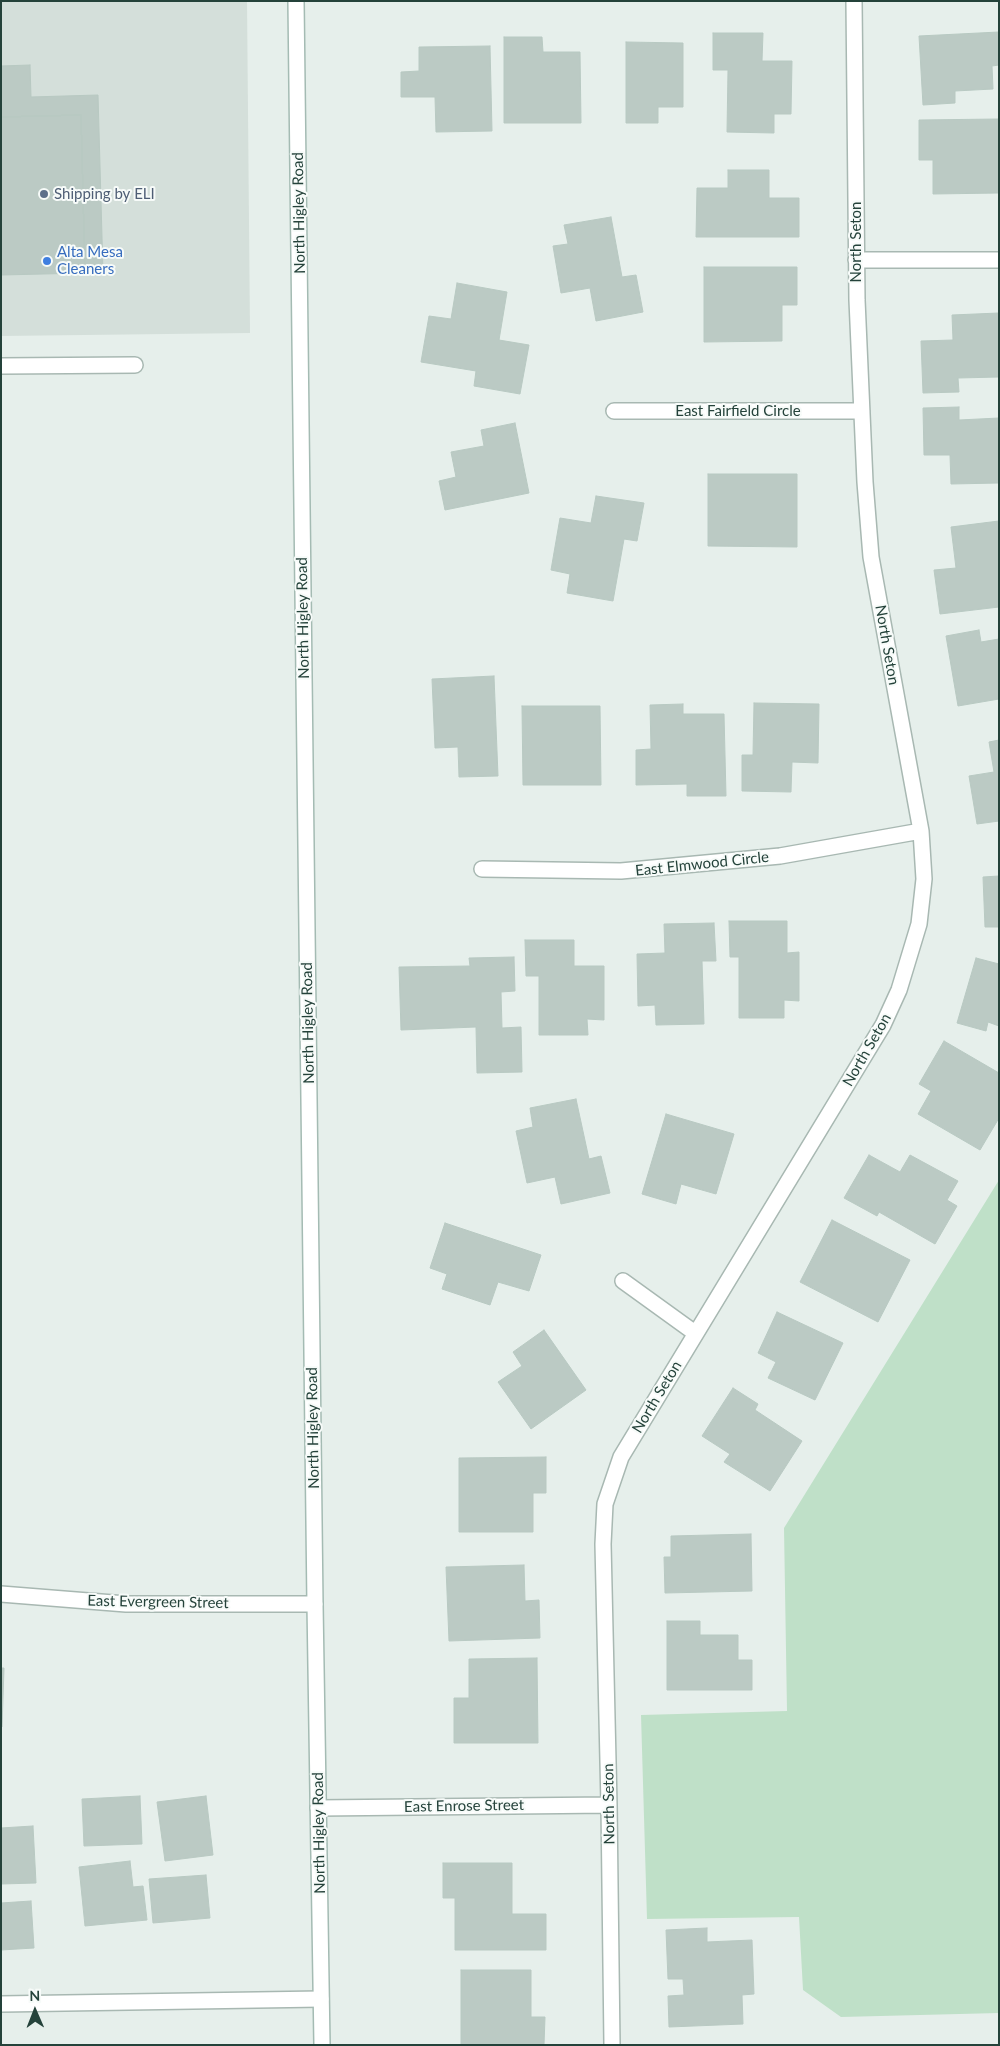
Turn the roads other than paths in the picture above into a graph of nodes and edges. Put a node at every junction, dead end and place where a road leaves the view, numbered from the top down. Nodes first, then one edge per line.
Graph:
1 (296, 1) edge
2 (854, 1) edge
3 (856, 260) junction
4 (999, 260) edge
5 (136, 365) dead end
6 (1, 366) edge
7 (862, 410) junction
8 (614, 411) dead end
9 (921, 831) junction
10 (482, 868) dead end
11 (623, 1281) dead end
12 (695, 1333) junction
13 (1, 1594) edge
14 (315, 1604) junction
15 (609, 1805) junction
16 (318, 1808) junction
17 (322, 1999) junction
18 (1, 2004) edge
19 (322, 2045) edge
20 (612, 2045) edge

1 - 14 street, North Higley Road
2 - 3 street, North Seton
3 - 4 street
3 - 7 street, North Seton
5 - 6 street
7 - 8 street, East Fairfield Circle
7 - 9 street, North Seton
9 - 10 street, East Elmwood Circle
9 - 12 street, North Seton
11 - 12 street
12 - 15 street, North Seton
13 - 14 street, East Evergreen Street
14 - 16 street, North Higley Road
15 - 16 street, East Enrose Street
15 - 20 street, North Seton
16 - 17 street, North Higley Road
17 - 18 street
17 - 19 street, North Higley Road

